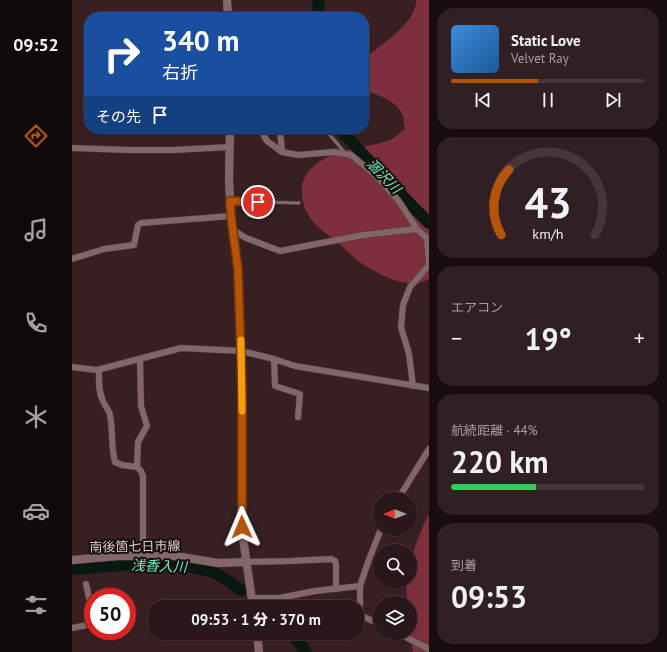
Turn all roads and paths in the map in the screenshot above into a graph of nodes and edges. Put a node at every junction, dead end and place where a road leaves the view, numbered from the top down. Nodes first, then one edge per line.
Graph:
1 (227, 0) edge
2 (228, 12) edge
3 (230, 134) edge
4 (263, 134) edge
5 (280, 134) edge
6 (329, 134) edge
7 (230, 147) junction
8 (72, 148) edge
9 (282, 152) junction
10 (346, 154) junction
11 (230, 201) junction
12 (298, 203) dead end
13 (231, 216) junction
14 (417, 229) junction
15 (233, 230) junction
16 (428, 239) edge
17 (72, 259) edge
18 (429, 264) edge
19 (241, 351) junction
20 (140, 359) junction
21 (274, 359) junction
22 (72, 367) edge
23 (99, 370) junction
24 (413, 386) junction
25 (429, 388) edge
26 (298, 417) dead end
27 (429, 449) edge
28 (137, 467) junction
29 (402, 492) edge
30 (378, 536) edge
31 (145, 556) junction
32 (72, 560) edge
33 (247, 562) junction
34 (86, 584) dead end
35 (360, 586) junction
36 (87, 588) edge
37 (336, 589) junction
38 (252, 600) edge
39 (268, 600) edge
40 (373, 620) edge
41 (84, 626) edge
42 (72, 628) edge
43 (258, 640) edge
44 (412, 640) edge
45 (429, 648) edge
46 (259, 652) edge

1 - 2 main road
3 - 7 main road
4 - 9 street
5 - 9 street
6 - 10 lane
7 - 8 street
7 - 11 main road
9 - 10 street
10 - 14 street
11 - 12 lane
11 - 13 main road
13 - 15 main road
13 - 17 street
14 - 15 street
14 - 16 street
15 - 19 main road
16 - 18 street
18 - 24 street
19 - 20 street
19 - 21 street
19 - 33 main road
20 - 23 street
20 - 28 street
21 - 24 street
21 - 26 street
22 - 23 street
23 - 28 street
24 - 25 street
27 - 29 street
28 - 31 street
30 - 35 street
31 - 32 main road, 南後箇七日市線
31 - 33 main road, 南後箇七日市線
33 - 37 street
33 - 38 main road
34 - 36 street
35 - 37 street
35 - 40 street
37 - 39 street
41 - 42 street
43 - 46 main road
44 - 45 street

